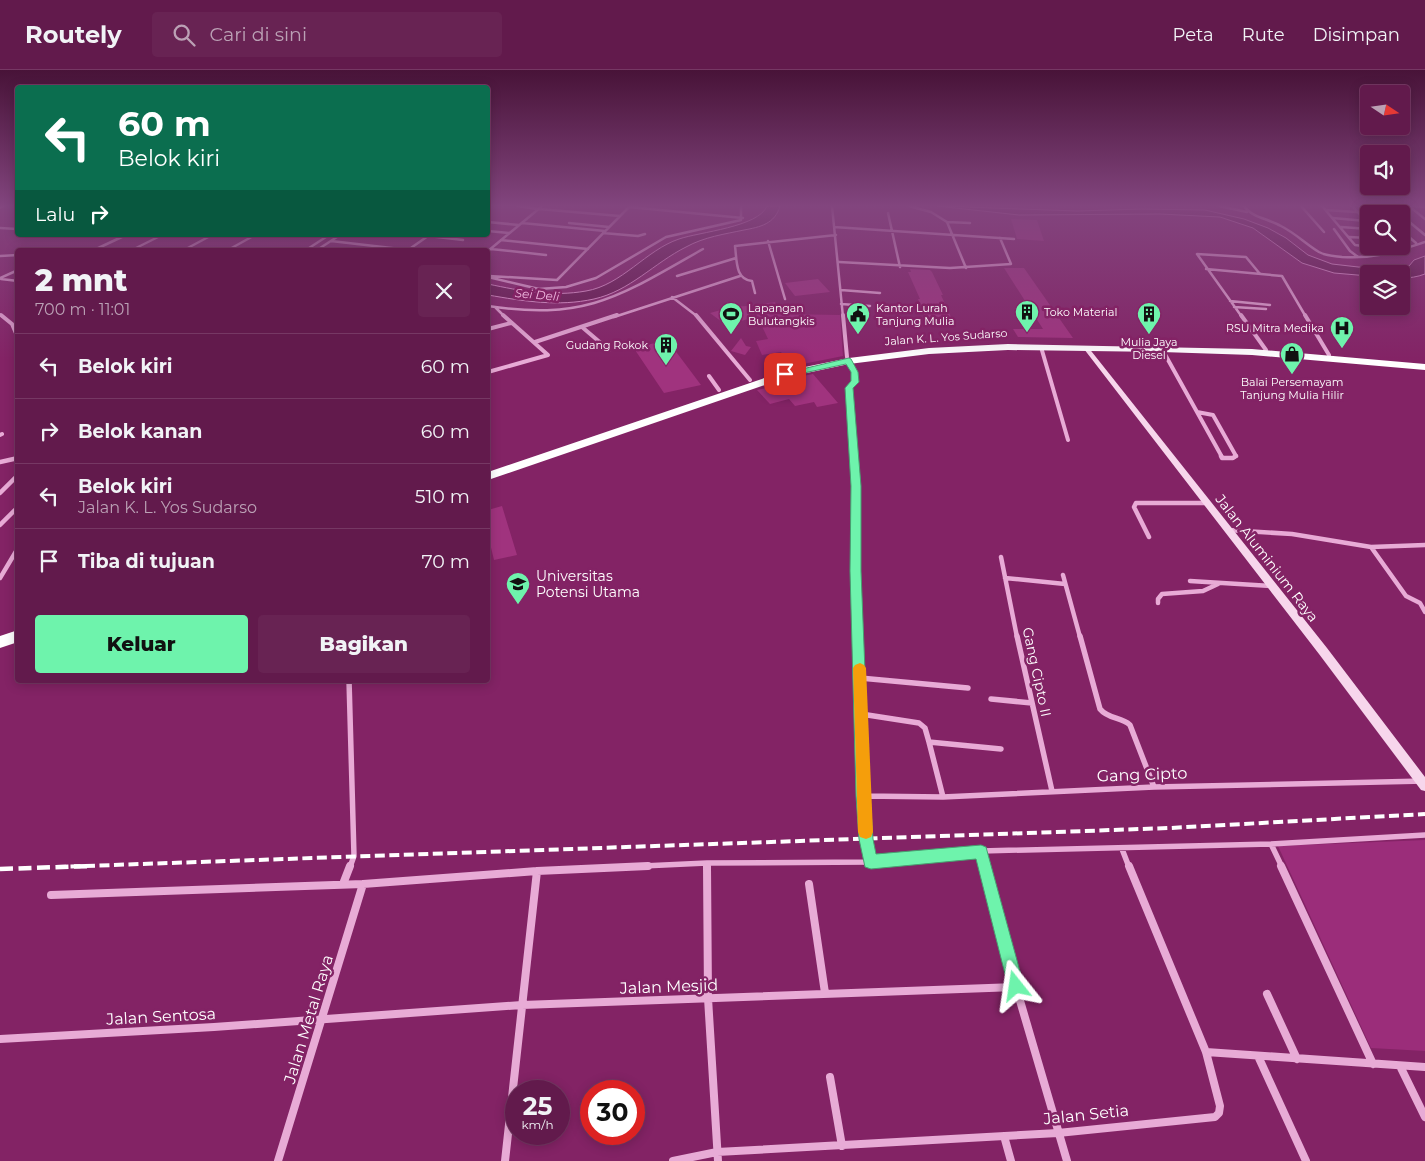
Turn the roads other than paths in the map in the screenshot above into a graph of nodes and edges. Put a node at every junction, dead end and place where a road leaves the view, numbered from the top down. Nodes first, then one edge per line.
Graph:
1 (580, 257) edge
2 (632, 257) edge
3 (689, 257) edge
4 (773, 257) edge
5 (838, 257) edge
6 (898, 257) edge
7 (961, 257) edge
8 (1008, 257) edge
9 (1198, 257) edge
10 (1244, 257) edge
11 (1335, 257) edge
12 (1371, 257) edge
13 (736, 258) joint
14 (1359, 258) joint
15 (839, 262) junction
16 (900, 267) junction
17 (966, 268) junction
18 (1206, 269) junction
19 (15, 271) edge
20 (1260, 274) junction
21 (677, 276) dead end
22 (740, 276) junction
23 (490, 277) edge
24 (490, 277) edge
25 (0, 278) edge
26 (15, 280) edge
27 (841, 290) junction
28 (755, 293) dead end
29 (880, 293) dead end
30 (672, 297) junction
31 (785, 299) dead end
32 (1230, 301) junction
33 (841, 304) junction
34 (1270, 305) dead end
35 (490, 306) edge
36 (870, 306) dead end
37 (495, 307) junction
38 (1234, 307) junction
39 (1266, 309) dead end
40 (0, 315) edge
41 (510, 323) junction
42 (15, 327) edge
43 (582, 327) junction
44 (490, 329) edge
45 (535, 342) junction
46 (1085, 346) junction
47 (1042, 347) junction
48 (1162, 349) junction
49 (609, 350) dead end
50 (1266, 350) junction
51 (1336, 357) junction
52 (848, 359) junction
53 (1425, 365) edge
54 (490, 371) edge
55 (709, 376) dead end
56 (750, 380) junction
57 (719, 390) junction
58 (1196, 412) junction
59 (1068, 440) dead end
60 (15, 459) edge
61 (0, 462) edge
62 (490, 468) edge
63 (490, 475) edge
64 (15, 478) edge
65 (0, 493) edge
66 (1206, 503) junction
67 (15, 510) edge
68 (0, 525) edge
69 (1228, 530) junction
70 (1149, 537) dead end
71 (1425, 545) edge
72 (1371, 547) junction
73 (15, 553) edge
74 (1001, 557) dead end
75 (1063, 575) dead end
76 (0, 578) edge
77 (1005, 578) junction
78 (1190, 582) dead end
79 (1065, 584) junction
80 (1218, 584) junction
81 (1271, 586) junction
82 (1158, 603) dead end
83 (1425, 612) edge
84 (15, 627) edge
85 (0, 632) edge
86 (15, 637) edge
87 (0, 642) edge
88 (860, 678) junction
89 (349, 683) edge
90 (968, 688) dead end
91 (991, 699) dead end
92 (1032, 703) junction
93 (861, 714) junction
94 (929, 742) junction
95 (1001, 749) dead end
96 (1424, 783) edge
97 (1154, 788) junction
98 (1052, 791) junction
99 (863, 796) junction
100 (943, 797) junction
101 (1425, 835) edge
102 (1271, 844) junction
103 (1122, 849) junction
104 (981, 851) junction
105 (871, 862) junction
106 (707, 864) junction
107 (537, 871) junction
108 (343, 884) junction
109 (363, 884) junction
110 (809, 884) dead end
111 (51, 896) dead end
112 (1016, 986) junction
113 (825, 993) junction
114 (1267, 994) dead end
115 (708, 998) junction
116 (522, 1005) junction
117 (323, 1020) junction
118 (0, 1039) edge
119 (1206, 1052) junction
120 (1258, 1056) junction
121 (1297, 1059) junction
122 (1373, 1064) junction
123 (1400, 1066) junction
124 (1425, 1067) edge
125 (830, 1077) dead end
126 (1425, 1118) edge
127 (1058, 1133) junction
128 (1004, 1136) junction
129 (842, 1146) junction
130 (718, 1156) edge
131 (278, 1161) edge
132 (506, 1161) edge
133 (673, 1161) edge
134 (1010, 1161) edge
135 (1067, 1161) edge
136 (1306, 1161) edge

1 - 24 street
2 - 23 street
3 - 37 street
4 - 31 street
5 - 15 street
6 - 16 street
7 - 17 street
8 - 17 street
9 - 18 street
10 - 20 street
11 - 14 street
12 - 14 street
13 - 21 street
13 - 22 street
15 - 16 street
15 - 27 street
16 - 17 street
18 - 20 street
18 - 32 street
19 - 25 street
20 - 51 street
22 - 28 street
22 - 30 street
25 - 26 street
27 - 29 street
27 - 33 street
30 - 43 street
30 - 56 street
32 - 34 street
32 - 38 street
33 - 36 street
33 - 52 street
35 - 37 street
37 - 41 street
38 - 39 street
38 - 50 street
40 - 42 street
41 - 44 street
41 - 45 street
43 - 45 street
43 - 49 street
45 - 54 street
46 - 47 highway, Jalan K. L. Yos Sudarso
46 - 48 highway, Jalan K. L. Yos Sudarso
46 - 50 highway, Jalan K. L. Yos Sudarso
46 - 52 highway, Jalan K. L. Yos Sudarso
46 - 66 main road, Jalan Aluminium Raya
47 - 52 highway, Jalan K. L. Yos Sudarso
47 - 59 street
48 - 51 highway, Jalan K. L. Yos Sudarso
48 - 58 street
50 - 51 highway, Jalan K. L. Yos Sudarso
51 - 53 highway, Jalan K. L. Yos Sudarso
52 - 56 highway, Jalan K. L. Yos Sudarso
52 - 63 highway, Jalan K. L. Yos Sudarso
52 - 88 street
55 - 57 street
56 - 57 highway, Jalan K. L. Yos Sudarso
57 - 62 highway, Jalan K. L. Yos Sudarso
58 - 58 street
60 - 61 street
64 - 65 street
66 - 69 main road, Jalan Aluminium Raya
66 - 70 street
67 - 68 street
69 - 72 street
69 - 81 main road, Jalan Aluminium Raya
71 - 72 street
72 - 83 street
73 - 76 street
74 - 77 street, Gang Cipto II
75 - 79 street
77 - 79 street
77 - 92 street, Gang Cipto II
78 - 80 street
79 - 97 street
80 - 81 street
80 - 82 street
81 - 96 main road, Jalan Aluminium Raya
84 - 85 highway
86 - 87 highway
88 - 90 street
88 - 93 street
89 - 108 street
91 - 92 street
92 - 98 street, Gang Cipto II
93 - 94 street
93 - 99 street
94 - 95 street
94 - 100 street
96 - 97 street, Gang Cipto
97 - 98 street, Gang Cipto
98 - 100 street, Gang Cipto
99 - 100 street, Gang Cipto
99 - 105 street
101 - 102 street
102 - 103 street
102 - 122 street
103 - 104 street
103 - 119 street, Jalan Setia
104 - 105 street
104 - 112 street
105 - 106 street
106 - 107 street
106 - 115 street
107 - 109 street
107 - 116 street
108 - 109 street
108 - 111 street
109 - 117 street, Jalan Metal Raya
110 - 113 street
112 - 113 street, Jalan Mesjid
112 - 127 street
113 - 115 street, Jalan Mesjid
114 - 121 street
115 - 116 street, Jalan Mesjid
115 - 130 street
116 - 117 street, Jalan Mesjid
116 - 132 street
117 - 118 street, Jalan Sentosa
117 - 131 street, Jalan Metal Raya
119 - 120 street
119 - 127 street, Jalan Setia
120 - 121 street
120 - 136 street
121 - 122 street
122 - 123 street
123 - 124 street
123 - 126 street
125 - 129 street
127 - 128 street, Jalan Setia
127 - 135 street
128 - 129 street, Jalan Setia
128 - 134 street
129 - 130 street, Jalan Setia
130 - 133 street, Jalan Setia

